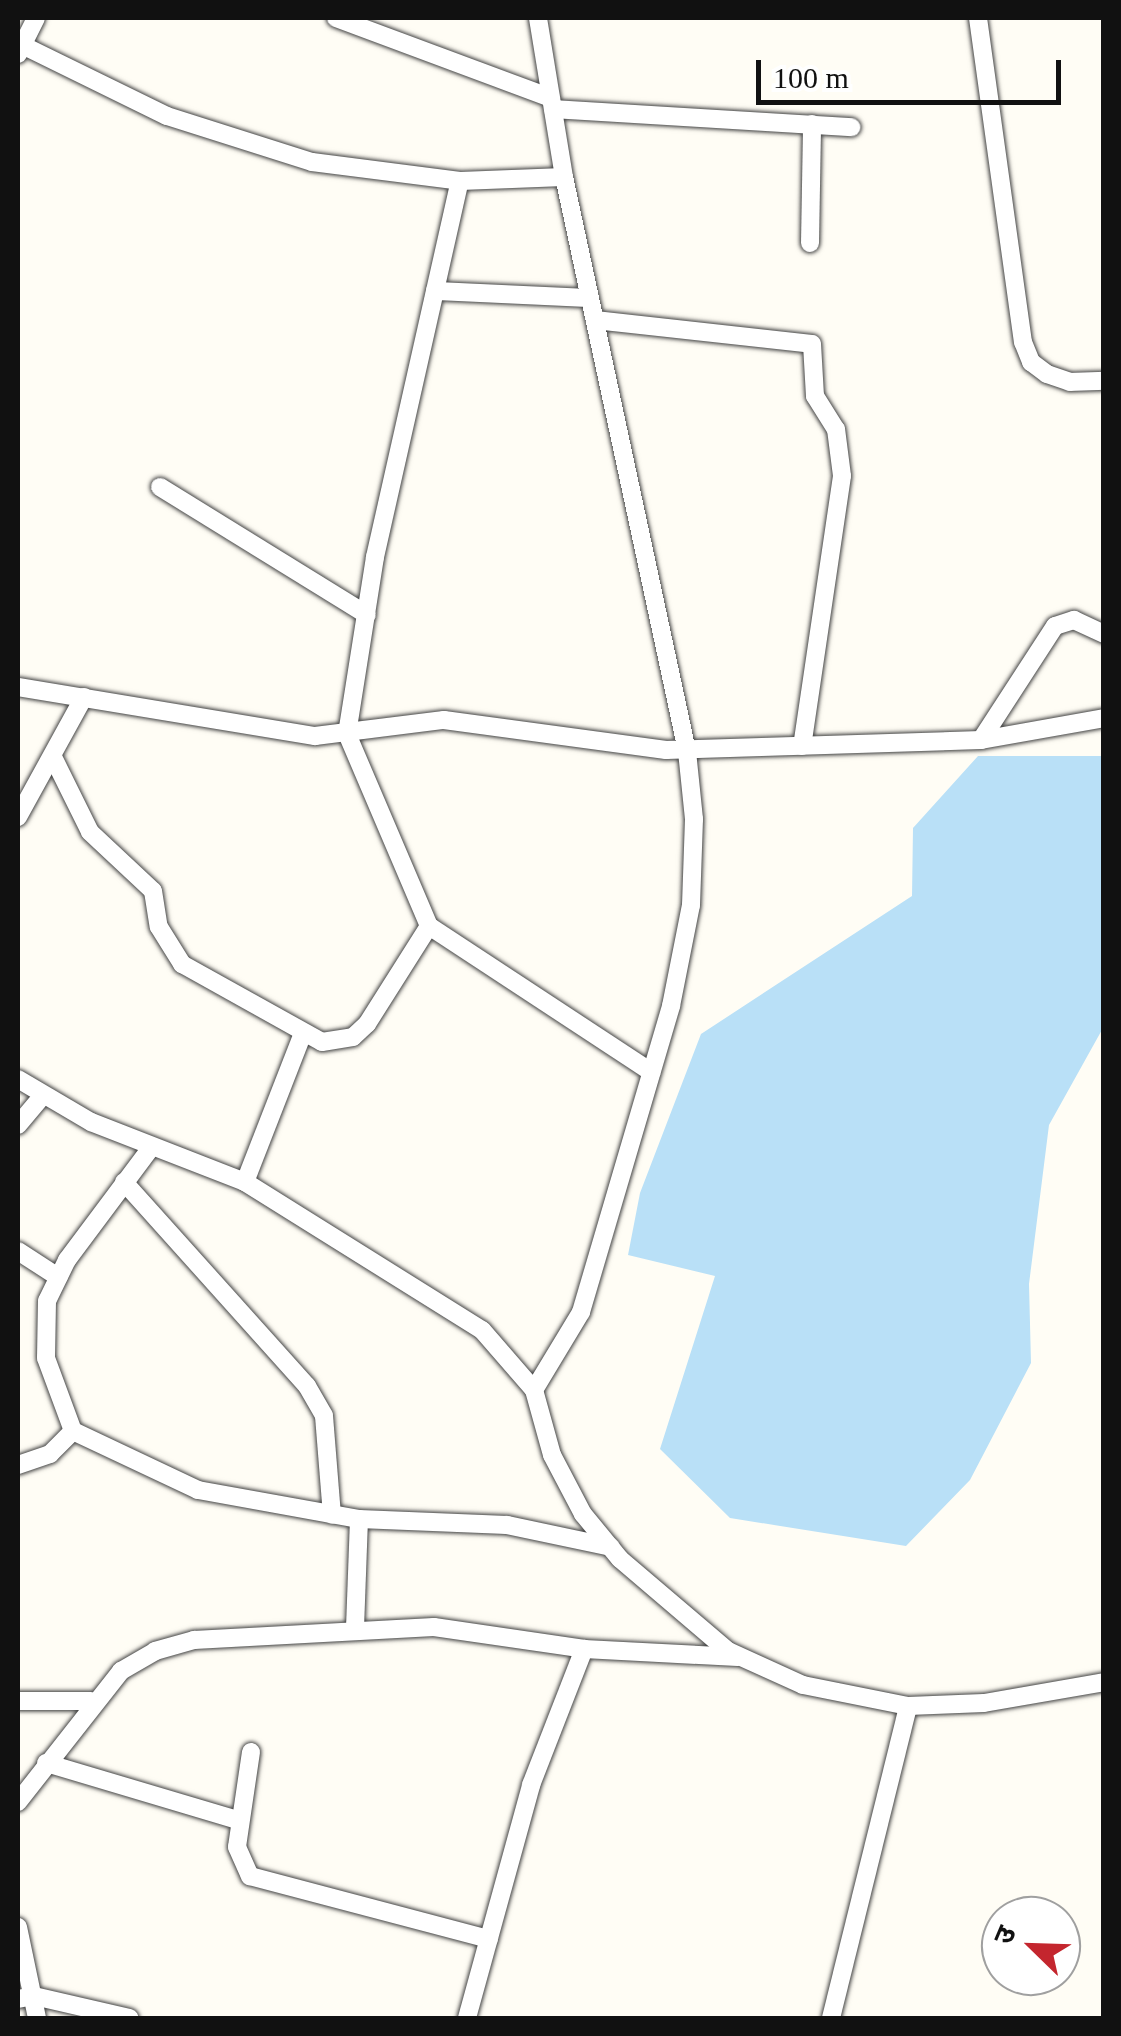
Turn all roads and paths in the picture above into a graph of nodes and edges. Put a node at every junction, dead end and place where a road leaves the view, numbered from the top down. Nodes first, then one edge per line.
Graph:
1 (36, 18) edge
2 (336, 18) edge
3 (538, 18) edge
4 (978, 18) edge
5 (20, 50) edge
6 (552, 104) junction
7 (812, 124) junction
8 (851, 127) dead end
9 (564, 177) junction
10 (460, 182) junction
11 (810, 243) dead end
12 (435, 291) junction
13 (590, 298) junction
14 (595, 320) junction
15 (1104, 381) edge
16 (160, 487) dead end
17 (367, 615) junction
18 (1104, 634) edge
19 (18, 686) edge
20 (84, 697) junction
21 (1104, 718) edge
22 (347, 734) junction
23 (981, 740) junction
24 (802, 746) junction
25 (687, 750) junction
26 (54, 758) junction
27 (18, 818) edge
28 (429, 926) junction
29 (302, 1036) junction
30 (651, 1072) junction
31 (18, 1079) edge
32 (40, 1098) junction
33 (18, 1125) edge
34 (150, 1149) junction
35 (124, 1182) junction
36 (244, 1182) junction
37 (18, 1251) edge
38 (58, 1277) junction
39 (534, 1390) junction
40 (73, 1431) junction
41 (18, 1465) edge
42 (332, 1515) junction
43 (359, 1520) junction
44 (611, 1547) junction
45 (355, 1628) junction
46 (584, 1649) junction
47 (741, 1657) junction
48 (1104, 1682) edge
49 (18, 1701) edge
50 (91, 1701) junction
51 (908, 1706) junction
52 (250, 1752) dead end
53 (46, 1763) junction
54 (18, 1802) edge
55 (240, 1821) junction
56 (18, 1927) edge
57 (489, 1940) junction
58 (26, 1998) edge
59 (37, 2018) edge
60 (130, 2018) edge
61 (467, 2018) edge
62 (831, 2018) edge

1 - 5 street
2 - 6 street
3 - 6 street
4 - 15 street
5 - 10 street
6 - 7 street
6 - 9 street
7 - 8 street
7 - 11 street
9 - 10 street
9 - 13 street
10 - 12 street
12 - 13 street
12 - 17 street
13 - 14 street
14 - 24 street
14 - 25 street
16 - 17 street
17 - 22 street
18 - 23 street
19 - 20 street
20 - 22 street
20 - 26 street
21 - 23 street
22 - 25 street
22 - 28 street
23 - 24 street
24 - 25 street
25 - 30 street
26 - 27 street
26 - 29 street
28 - 29 street
28 - 30 street
29 - 36 street
30 - 39 street
31 - 32 street
32 - 33 street
32 - 34 street
34 - 35 street
34 - 36 street
35 - 38 street
35 - 42 street
36 - 39 street
37 - 38 street
38 - 40 street
39 - 44 street
40 - 41 street
40 - 42 street
42 - 43 street
43 - 44 street
43 - 45 street
44 - 47 street
45 - 46 street
45 - 50 street
46 - 47 street
46 - 57 street
47 - 51 street
48 - 51 street
49 - 50 street
50 - 53 street
51 - 62 street
52 - 55 street
53 - 54 street
53 - 55 street
55 - 57 street
56 - 58 street
57 - 61 street
58 - 59 street
58 - 60 street

